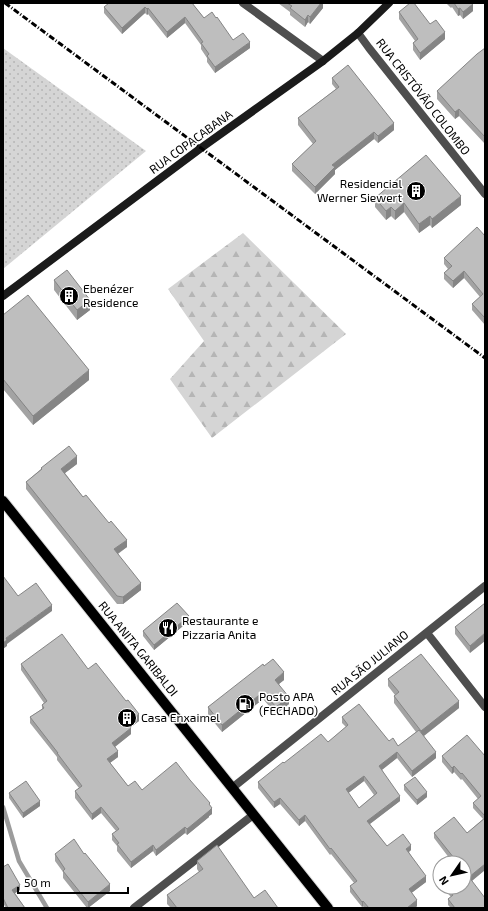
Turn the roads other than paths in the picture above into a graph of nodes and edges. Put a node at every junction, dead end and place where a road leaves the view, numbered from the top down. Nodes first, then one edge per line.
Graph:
1 (389, 3) edge
2 (247, 4) edge
3 (358, 33) junction
4 (323, 61) junction
5 (485, 194) edge
6 (3, 296) edge
7 (3, 501) edge
8 (485, 586) edge
9 (427, 633) junction
10 (485, 707) edge
11 (232, 788) junction
12 (253, 815) junction
13 (134, 908) edge
14 (328, 908) edge

1 - 3 main road, RUA COPACABANA
2 - 4 street
3 - 4 main road, RUA COPACABANA
3 - 5 street, RUA CRISTÓVÃO COLOMBO
4 - 6 main road, RUA COPACABANA
7 - 11 main road, RUA ANITA GARIBALDI
8 - 9 street, RUA SÃO JULIANO
9 - 10 street
9 - 11 street, RUA SÃO JULIANO
11 - 12 main road, RUA ANITA GARIBALDI
12 - 13 street
12 - 14 main road, RUA ANITA GARIBALDI

